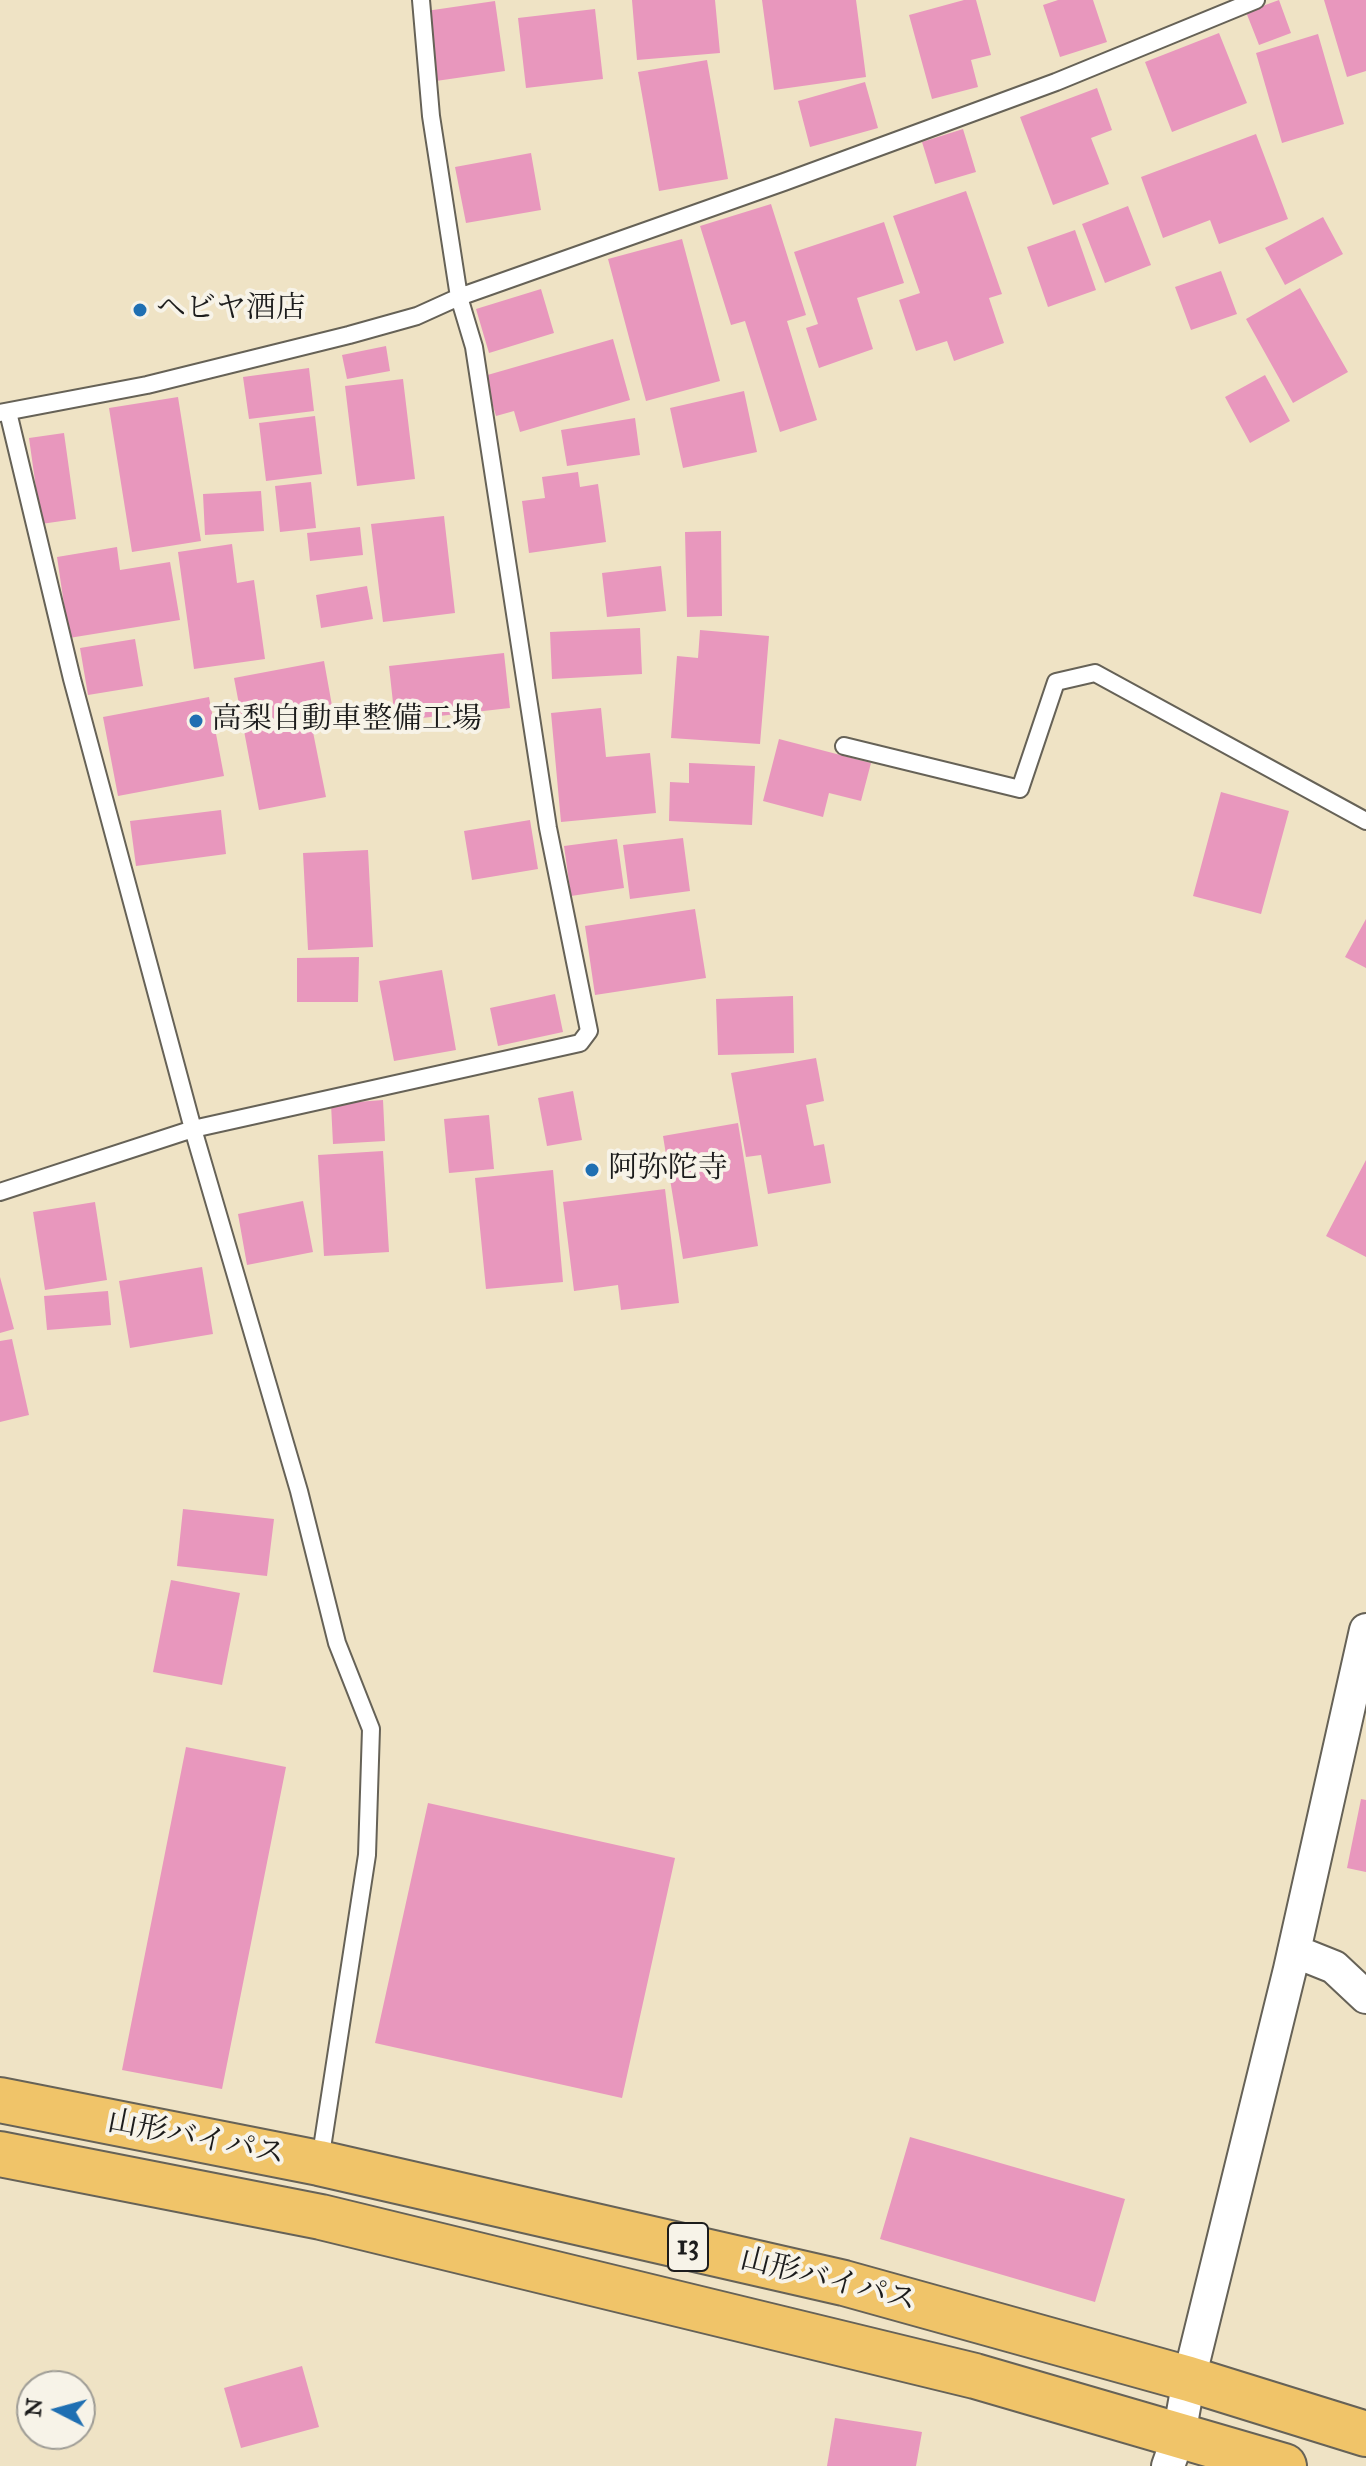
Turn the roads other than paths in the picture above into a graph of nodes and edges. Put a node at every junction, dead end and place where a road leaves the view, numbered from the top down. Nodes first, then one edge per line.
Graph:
1 (421, 0) edge
2 (1256, 0) edge
3 (459, 297) junction
4 (4, 413) edge
5 (844, 746) dead end
6 (1366, 821) edge
7 (193, 1129) junction
8 (0, 1192) edge
9 (1366, 1630) edge
10 (1294, 1951) junction
11 (1366, 1997) edge
12 (0, 2100) edge
13 (0, 2154) edge
14 (319, 2163) junction
15 (1189, 2379) junction
16 (1366, 2434) edge
17 (1174, 2450) edge
18 (1284, 2466) edge

1 - 3 lane
2 - 3 lane
3 - 4 lane
3 - 7 lane
4 - 7 lane
5 - 6 lane
7 - 8 lane
7 - 14 lane
9 - 10 street
10 - 11 street
10 - 15 street
12 - 14 highway, 山形バイパス / 13
13 - 17 highway, 山形バイパス / 13
14 - 15 highway, 山形バイパス / 13
15 - 16 highway, 山形バイパス / 13
15 - 17 street
17 - 18 highway, 山形バイパス / 13

